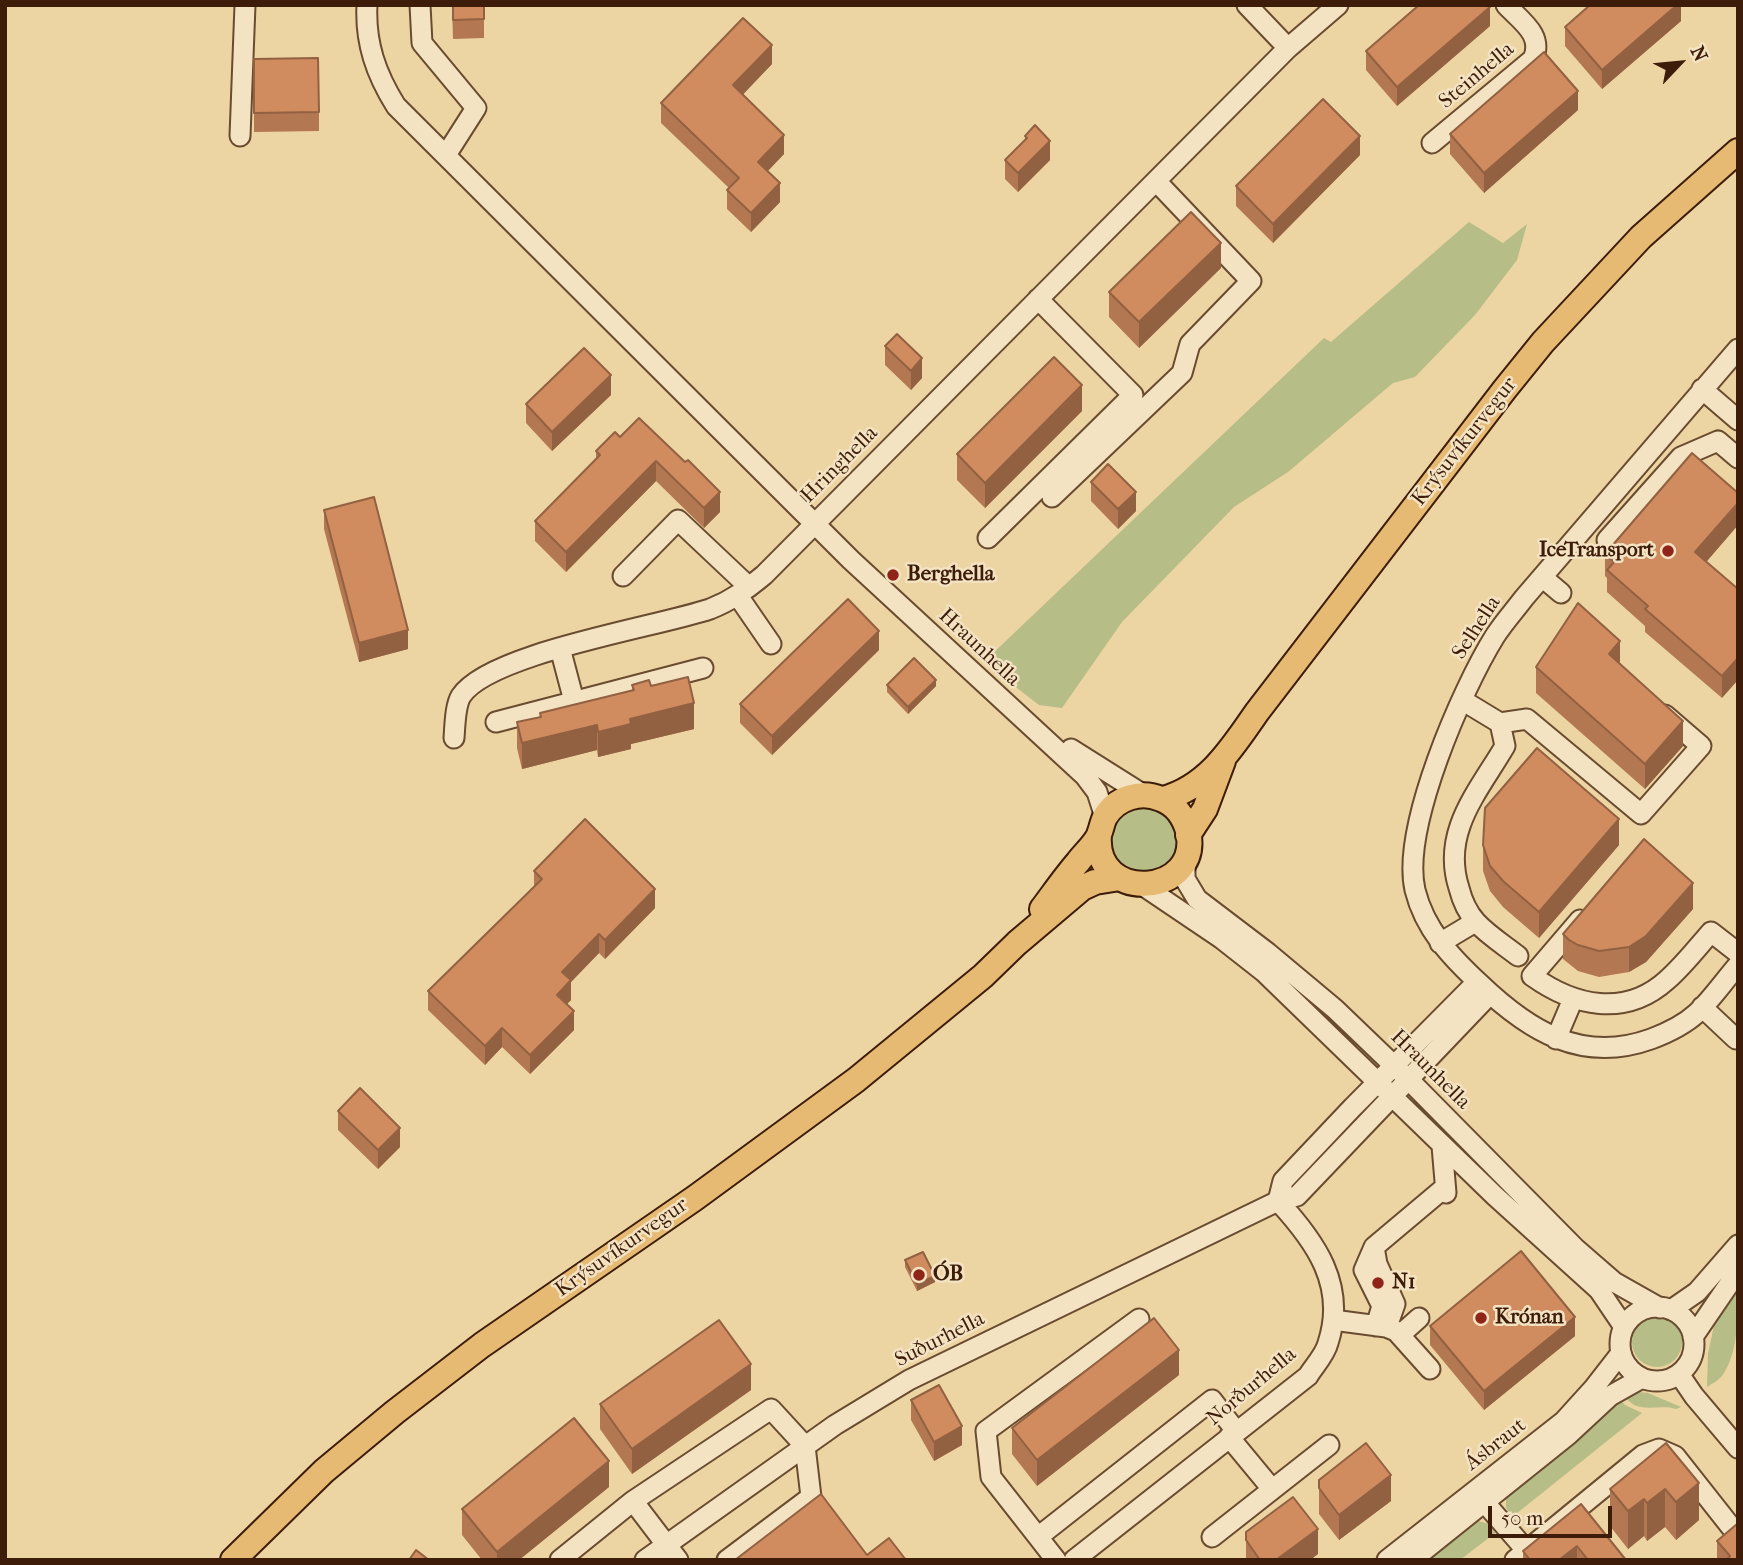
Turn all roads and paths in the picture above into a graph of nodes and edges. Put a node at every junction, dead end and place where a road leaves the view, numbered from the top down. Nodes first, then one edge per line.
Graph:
1 (245, 5) edge
2 (367, 5) edge
3 (420, 5) edge
4 (1247, 5) edge
5 (1338, 5) edge
6 (1506, 5) edge
7 (1288, 48) junction
8 (240, 136) dead end
9 (1432, 144) dead end
10 (1738, 150) edge
11 (446, 155) junction
12 (1156, 181) junction
13 (1038, 299) junction
14 (1738, 349) edge
15 (1702, 389) junction
16 (1738, 420) edge
17 (1660, 439) junction
18 (1681, 457) junction
19 (1738, 458) edge
20 (1052, 497) dead end
21 (814, 524) junction
22 (988, 538) dead end
23 (1607, 540) dead end
24 (623, 576) dead end
25 (1542, 577) junction
26 (744, 592) junction
27 (1561, 593) dead end
28 (771, 644) dead end
29 (560, 648) junction
30 (704, 668) dead end
31 (1462, 700) junction
32 (575, 701) junction
33 (1653, 704) edge
34 (1023, 718) junction
35 (496, 722) dead end
36 (1500, 723) junction
37 (454, 738) dead end
38 (1224, 760) junction
39 (1153, 797) junction
40 (1102, 826) junction
41 (1187, 846) junction
42 (1130, 881) junction
43 (1595, 902) edge
44 (1475, 922) junction
45 (1017, 943) junction
46 (1440, 943) junction
47 (1738, 953) edge
48 (1518, 956) dead end
49 (1738, 965) edge
50 (1484, 988) junction
51 (1573, 999) junction
52 (1702, 1007) junction
53 (1738, 1037) edge
54 (1556, 1039) junction
55 (1394, 1066) junction
56 (1409, 1080) junction
57 (1377, 1083) junction
58 (1392, 1098) junction
59 (1442, 1146) junction
60 (1278, 1201) junction
61 (1738, 1245) edge
62 (1738, 1271) edge
63 (1666, 1309) junction
64 (1419, 1318) dead end
65 (1139, 1319) dead end
66 (1333, 1320) junction
67 (1624, 1327) junction
68 (1387, 1329) junction
69 (1693, 1337) junction
70 (1621, 1353) junction
71 (1430, 1369) dead end
72 (1679, 1374) junction
73 (1642, 1378) junction
74 (1233, 1434) junction
75 (1329, 1445) dead end
76 (805, 1446) junction
77 (1738, 1448) edge
78 (1272, 1489) junction
79 (633, 1501) junction
80 (1485, 1503) junction
81 (1735, 1532) edge
82 (1038, 1537) junction
83 (1212, 1537) dead end
84 (672, 1552) edge
85 (1521, 1555) edge
86 (233, 1560) edge
87 (560, 1560) edge
88 (645, 1560) edge
89 (727, 1560) edge
90 (1056, 1560) edge
91 (1074, 1560) edge
92 (1387, 1560) edge
93 (1412, 1560) edge

1 - 8 street
2 - 11 street, Hringhella
3 - 11 street
4 - 7 street
5 - 7 street
6 - 9 street, Steinhella
7 - 12 street, Hringhella
10 - 38 main road, Krýsuvíkurvegur
11 - 21 street, Hringhella
12 - 13 street, Hringhella
12 - 20 street
13 - 21 street, Hringhella
13 - 22 street
14 - 15 street, Selhella
15 - 16 street
15 - 17 street, Selhella
17 - 18 street
17 - 25 street, Selhella
18 - 19 street
18 - 23 street
21 - 26 street
21 - 34 street, Hraunhella
24 - 26 street
25 - 27 street
25 - 31 street, Selhella
26 - 28 street
26 - 29 street
29 - 32 street
29 - 37 street
30 - 32 street
31 - 36 street
31 - 46 street, Selhella
32 - 35 street
33 - 36 street
34 - 39 street, Hraunhella
34 - 40 street, Hraunhella
36 - 44 street
38 - 39 main road, Krýsuvíkurvegur
38 - 41 main road, Krýsuvíkurvegur
39 - 40 main road
39 - 41 main road
40 - 42 main road
40 - 45 main road, Krýsuvíkurvegur
41 - 42 main road
41 - 55 street, Hraunhella
42 - 45 main road, Krýsuvíkurvegur
42 - 57 street
43 - 51 street
44 - 46 street
44 - 48 street
45 - 86 main road, Krýsuvíkurvegur
46 - 50 street, Selhella
47 - 51 street
49 - 52 street, Selhella
50 - 54 street, Selhella
50 - 55 street
50 - 56 street
51 - 54 street
52 - 53 street
52 - 54 street, Selhella
55 - 56 street, Hraunhella
55 - 57 street
56 - 58 street
56 - 63 street, Hraunhella
57 - 58 street
57 - 60 street
58 - 59 street
58 - 60 street, Suðurhella
59 - 67 street
59 - 68 street
60 - 66 street, Norðurhella
60 - 76 street, Suðurhella
61 - 63 street
62 - 69 street
63 - 67 street
63 - 69 street
64 - 68 street
65 - 82 street
66 - 68 street
66 - 74 street, Norðurhella
67 - 70 street
68 - 71 street
69 - 72 street
70 - 73 street
70 - 92 street, Ásbraut
72 - 73 street
72 - 77 street
73 - 80 street, Ásbraut
74 - 78 street
74 - 82 street
74 - 91 street, Norðurhella
75 - 78 street
76 - 79 street
76 - 84 street, Suðurhella
76 - 89 street
78 - 83 street
79 - 84 street
79 - 87 street
80 - 85 street
80 - 93 street, Ásbraut
81 - 85 street
82 - 90 street
84 - 88 street, Suðurhella

